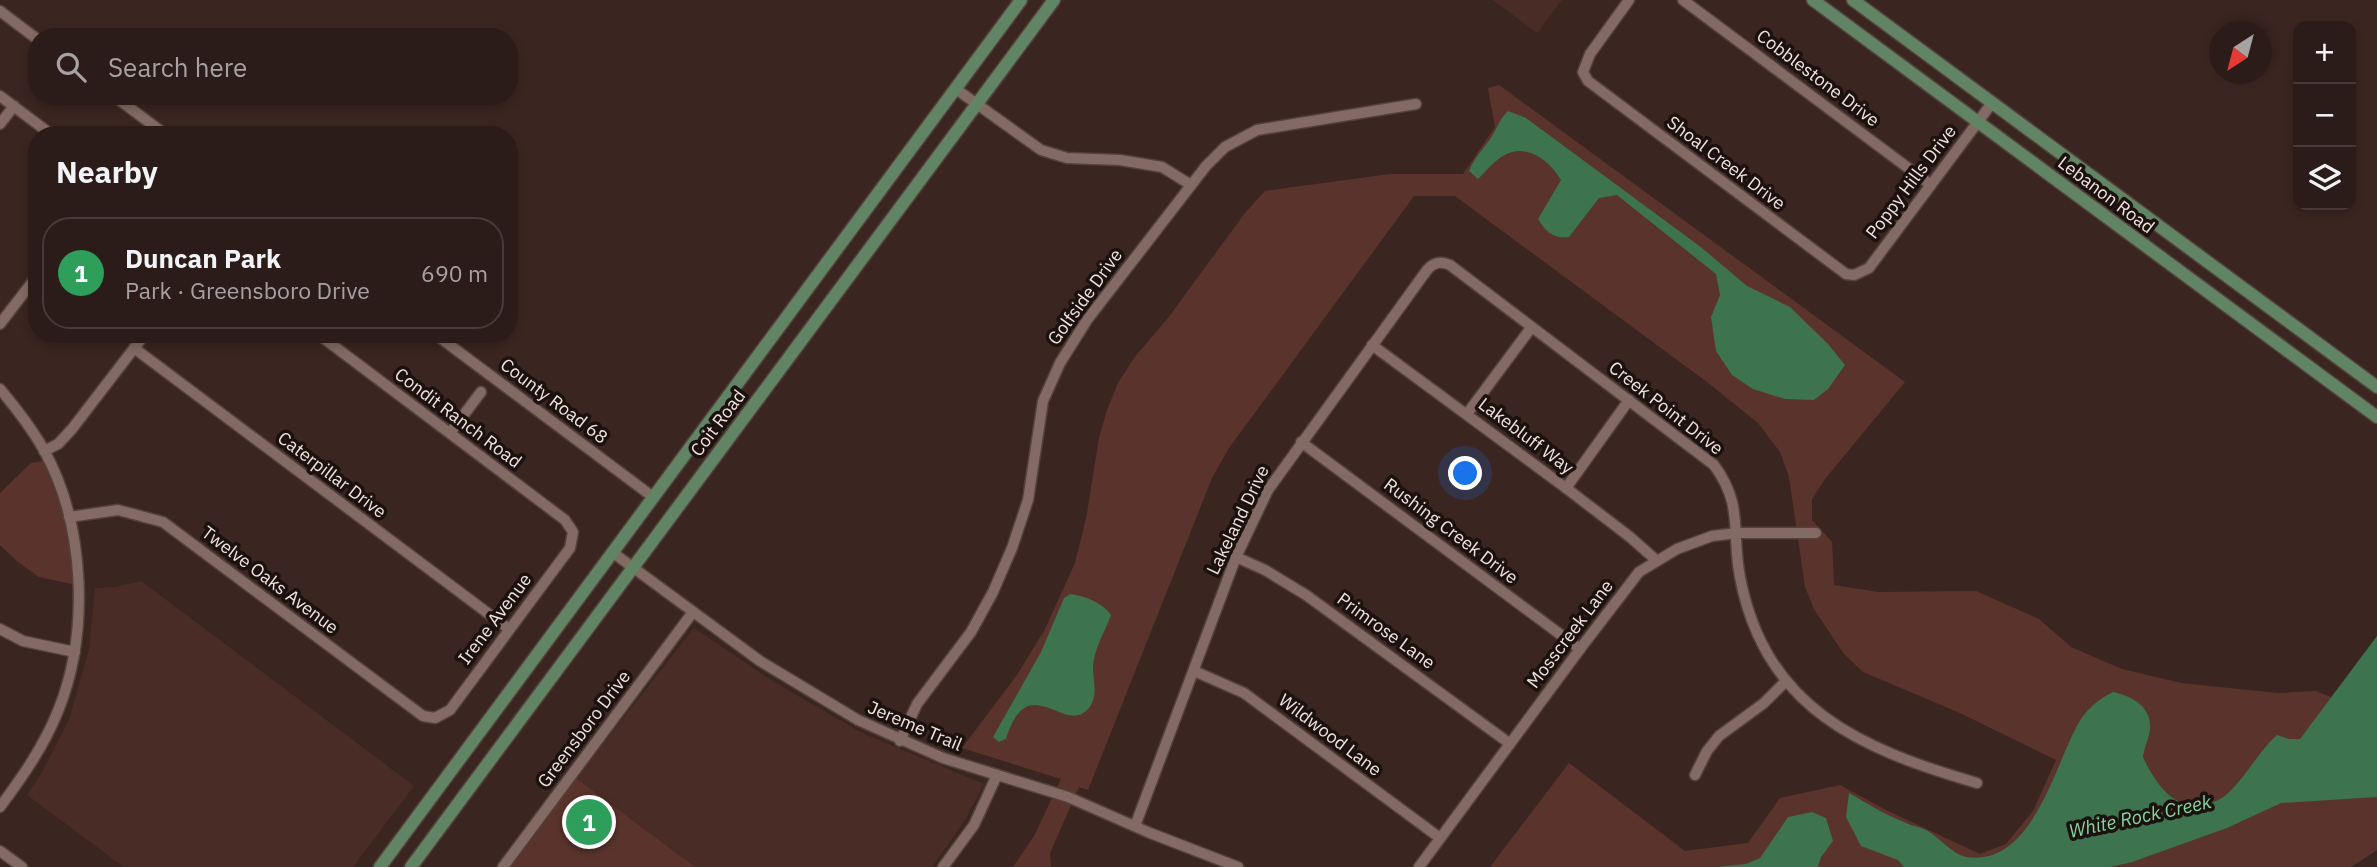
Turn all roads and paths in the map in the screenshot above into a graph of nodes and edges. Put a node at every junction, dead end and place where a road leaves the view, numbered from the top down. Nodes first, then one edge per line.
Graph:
1 (1021, 0) edge
2 (1054, 0) edge
3 (1629, 0) edge
4 (1683, 0) edge
5 (1813, 0) edge
6 (1853, 0) edge
7 (0, 12) edge
8 (28, 32) edge
9 (956, 89) junction
10 (0, 96) edge
11 (1416, 103) dead end
12 (1992, 103) junction
13 (976, 104) junction
14 (126, 105) edge
15 (14, 106) junction
16 (1978, 122) junction
17 (0, 124) edge
18 (40, 126) edge
19 (154, 126) edge
20 (1191, 185) junction
21 (1931, 185) junction
22 (2179, 241) junction
23 (2164, 260) junction
24 (1436, 263) joint
25 (1853, 275) joint
26 (28, 288) edge
27 (0, 324) edge
28 (1531, 328) junction
29 (138, 343) edge
30 (330, 343) edge
31 (447, 343) edge
32 (1373, 345) junction
33 (134, 348) junction
34 (2377, 387) edge
35 (0, 389) edge
36 (481, 392) dead end
37 (732, 392) junction
38 (1629, 400) junction
39 (752, 407) junction
40 (1467, 414) junction
41 (2377, 417) edge
42 (450, 433) junction
43 (1301, 442) junction
44 (44, 451) junction
45 (1566, 488) junction
46 (653, 496) junction
47 (69, 517) junction
48 (573, 533) joint
49 (1737, 533) junction
50 (1816, 533) dead end
51 (612, 552) junction
52 (1236, 557) junction
53 (1656, 561) junction
54 (633, 568) junction
55 (693, 612) junction
56 (0, 629) edge
57 (509, 629) junction
58 (1580, 649) junction
59 (75, 652) junction
60 (1194, 671) junction
61 (1786, 681) junction
62 (435, 718) joint
63 (900, 741) junction
64 (1509, 743) junction
65 (998, 775) junction
66 (1695, 775) dead end
67 (1977, 782) dead end
68 (426, 805) junction
69 (0, 807) edge
70 (446, 821) junction
71 (1135, 826) junction
72 (1440, 838) junction
73 (0, 851) edge
74 (22, 867) edge
75 (380, 867) edge
76 (411, 867) edge
77 (503, 867) edge
78 (943, 867) edge
79 (1238, 867) edge
80 (1419, 867) edge

1 - 9 main road, Coit Road
2 - 13 main road, Coit Road
3 - 25 street, Shoal Creek Drive
4 - 21 street, Cobblestone Drive
5 - 16 main road, Lebanon Road
6 - 12 main road, Lebanon Road
7 - 8 street
9 - 13 street
9 - 37 main road, Coit Road
10 - 15 street
11 - 20 street, Golfside Drive
12 - 16 street, Poppy Hills Drive
12 - 22 main road, Lebanon Road
13 - 20 street
13 - 39 main road, Coit Road
14 - 19 street
15 - 17 street
15 - 18 street
16 - 21 street, Poppy Hills Drive
16 - 23 main road, Lebanon Road
20 - 63 street, Golfside Drive
21 - 25 street, Poppy Hills Drive
22 - 23 main road
22 - 34 main road, Lebanon Road
23 - 41 main road, Lebanon Road
24 - 28 street, Creek Point Drive
24 - 32 street, Lakeland Drive
26 - 27 street
28 - 38 street, Creek Point Drive
28 - 40 street
29 - 33 street
30 - 42 street, Condit Ranch Road
31 - 46 street, County Road 68
32 - 40 street, Lakebluff Way
32 - 43 street, Lakeland Drive
33 - 44 street
33 - 57 street, Caterpillar Drive
35 - 44 street
36 - 42 street
37 - 39 main road
37 - 46 main road, Coit Road
38 - 45 street
38 - 49 street, Creek Point Drive
39 - 54 main road, Coit Road
40 - 45 street, Lakebluff Way
42 - 48 street, Condit Ranch Road
43 - 52 street, Lakeland Drive
43 - 58 street, Rushing Creek Drive
44 - 47 street
45 - 53 street, Lakebluff Way
46 - 51 main road, Coit Road
47 - 59 street
47 - 62 street, Twelve Oaks Avenue
48 - 57 street, Irene Avenue
49 - 50 street, Mosscreek Lane
49 - 53 street, Mosscreek Lane
49 - 61 street, Creek Point Drive
51 - 54 street, Jereme Trail
51 - 68 main road, Coit Road
52 - 60 street, Lakeland Drive
52 - 64 street, Primrose Lane
53 - 58 street, Mosscreek Lane
54 - 55 street, Jereme Trail
54 - 70 main road, Coit Road
55 - 63 street, Jereme Trail
55 - 77 street, Greensboro Drive
56 - 59 street
57 - 62 street, Irene Avenue
58 - 64 street, Mosscreek Lane
59 - 69 street
60 - 71 street, Lakeland Drive
60 - 72 street, Wildwood Lane
61 - 66 street
61 - 67 street, Creek Point Drive
63 - 65 street, Jereme Trail
64 - 72 street, Mosscreek Lane
65 - 71 street, Jereme Trail
65 - 78 street
68 - 70 main road
68 - 75 main road, Coit Road
70 - 76 main road, Coit Road
71 - 79 street, Jereme Trail
72 - 80 street, Mosscreek Lane
73 - 74 street

